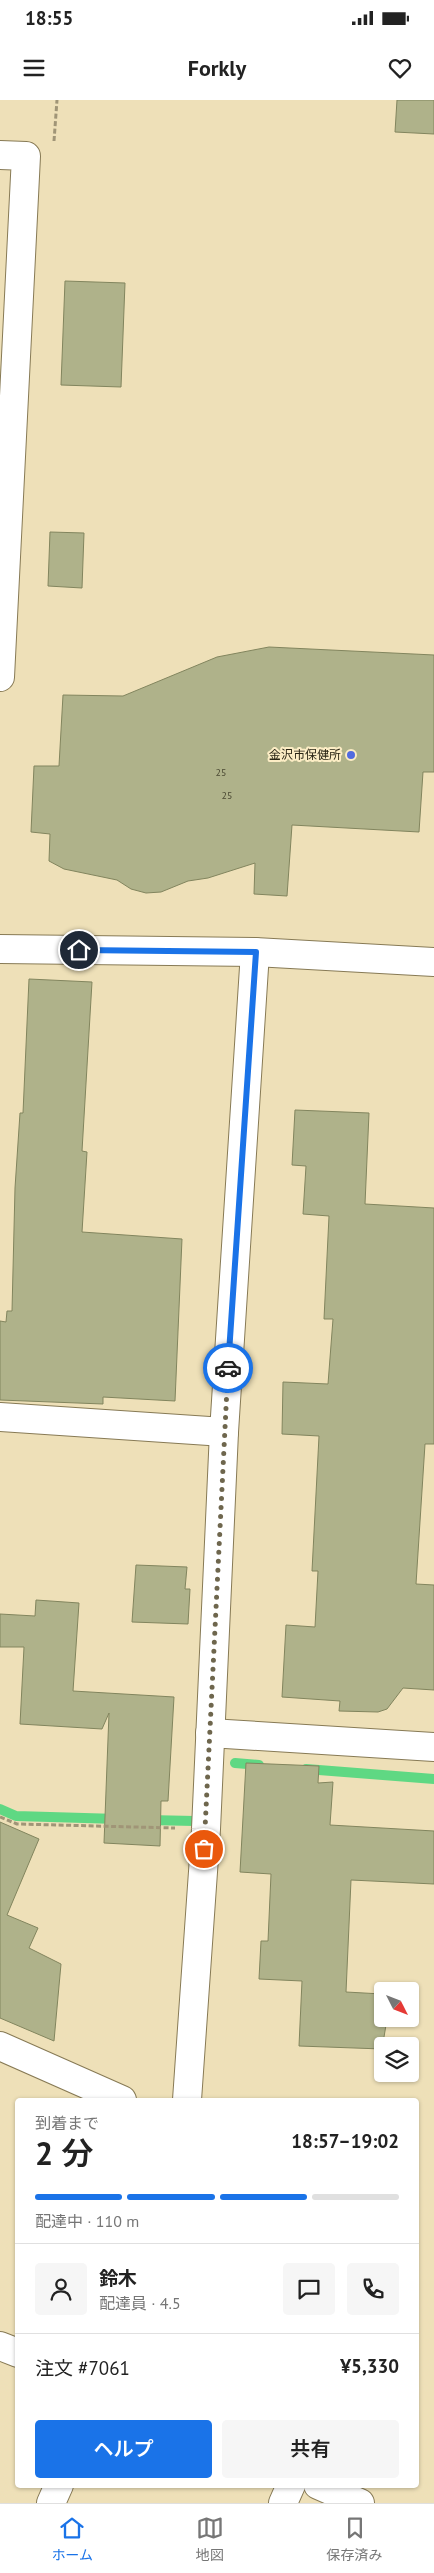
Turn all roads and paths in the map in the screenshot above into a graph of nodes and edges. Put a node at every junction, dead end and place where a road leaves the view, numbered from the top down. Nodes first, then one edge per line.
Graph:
1 (57, 100) edge
2 (54, 146) dead end
3 (0, 155) edge
4 (0, 677) edge
5 (0, 949) edge
6 (256, 952) junction
7 (434, 962) edge
8 (0, 1417) edge
9 (224, 1432) junction
10 (210, 1733) junction
11 (434, 1746) edge
12 (0, 1818) edge
13 (206, 1829) junction
14 (0, 2046) edge
15 (117, 2098) edge
16 (187, 2098) edge
17 (0, 2346) edge
18 (15, 2352) edge
19 (58, 2488) edge
20 (290, 2488) edge
21 (325, 2488) edge
22 (51, 2503) edge
23 (283, 2503) edge
24 (360, 2503) edge

1 - 2 path
3 - 4 street
5 - 6 street
6 - 7 street
6 - 9 street
8 - 9 street
9 - 10 street
10 - 11 street
10 - 13 street
12 - 13 path
13 - 16 street
14 - 15 street
17 - 18 street
19 - 22 street
20 - 23 street
21 - 24 street

